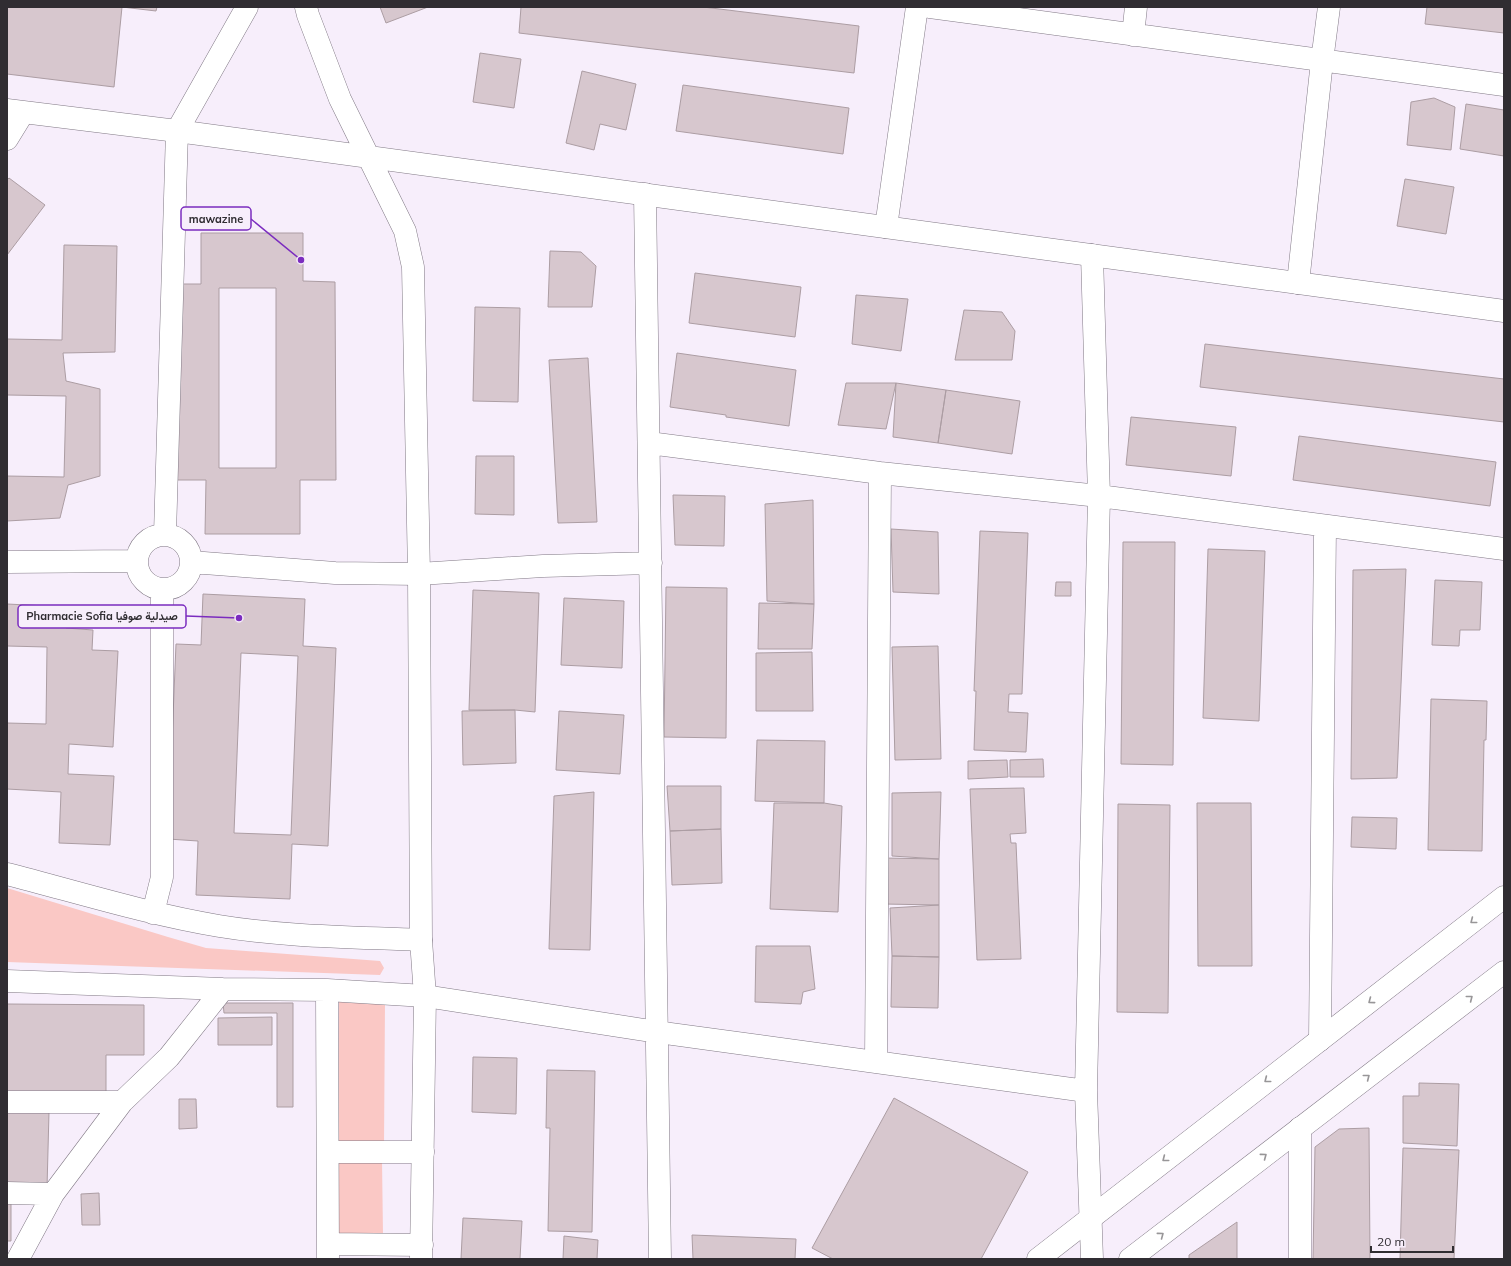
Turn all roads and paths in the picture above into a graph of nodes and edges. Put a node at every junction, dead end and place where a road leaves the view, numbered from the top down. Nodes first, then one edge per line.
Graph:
1 (247, 7) edge
2 (306, 7) edge
3 (917, 7) edge
4 (930, 7) edge
5 (1136, 7) edge
6 (1330, 7) edge
7 (1133, 35) junction
8 (1322, 60) junction
9 (1504, 86) edge
10 (15, 111) edge
11 (177, 131) junction
12 (7, 139) edge
13 (368, 156) junction
14 (645, 194) junction
15 (886, 227) junction
16 (1092, 255) junction
17 (1298, 283) junction
18 (1504, 311) edge
19 (649, 443) junction
20 (880, 473) junction
21 (1099, 496) junction
22 (1325, 526) junction
23 (165, 534) junction
24 (1504, 549) edge
25 (136, 561) junction
26 (7, 562) edge
27 (191, 562) junction
28 (651, 563) junction
29 (419, 574) junction
30 (162, 589) junction
31 (7, 874) edge
32 (1504, 897) edge
33 (153, 913) junction
34 (421, 940) junction
35 (1504, 972) edge
36 (7, 980) edge
37 (223, 989) junction
38 (327, 990) junction
39 (425, 996) junction
40 (657, 1032) junction
41 (1320, 1040) junction
42 (876, 1062) junction
43 (1086, 1091) junction
44 (7, 1102) edge
45 (122, 1102) junction
46 (1300, 1128) junction
47 (328, 1152) junction
48 (423, 1152) junction
49 (7, 1193) edge
50 (53, 1194) junction
51 (1091, 1216) junction
52 (328, 1252) edge
53 (422, 1252) edge
54 (18, 1259) edge
55 (660, 1259) edge
56 (1038, 1259) edge
57 (1092, 1259) edge
58 (1130, 1259) edge
59 (1300, 1259) edge

1 - 11 street
2 - 13 street
3 - 15 street
4 - 7 street
5 - 7 street
6 - 8 street
7 - 8 street
8 - 9 street
8 - 17 street
10 - 11 street
10 - 12 street
11 - 13 street
11 - 23 street
13 - 14 street
13 - 29 street
14 - 15 street
14 - 19 street
15 - 16 street
16 - 17 street
16 - 21 street
17 - 18 street
19 - 20 street
19 - 28 street
20 - 21 street
20 - 42 street
21 - 22 street
21 - 43 street
22 - 24 street
22 - 41 street
23 - 25 street
23 - 27 street
25 - 26 street
25 - 30 street
27 - 29 street
27 - 30 street
28 - 29 street
28 - 40 street
29 - 34 street
30 - 33 street
31 - 33 street
32 -> 41 street
33 - 34 street
34 - 39 street
46 -> 35 street
36 - 37 street
37 - 38 street
37 - 45 street
38 - 39 street
38 - 47 street
39 - 40 street
39 - 48 street
40 - 42 street
40 - 55 street
41 -> 51 street
42 - 43 street
43 - 51 street
44 - 45 street
45 - 50 street
58 -> 46 street
46 - 59 street
47 - 48 street
47 - 52 street
48 - 53 street
49 - 50 street
50 - 54 street
51 - 56 street
51 - 57 street
52 - 53 street

